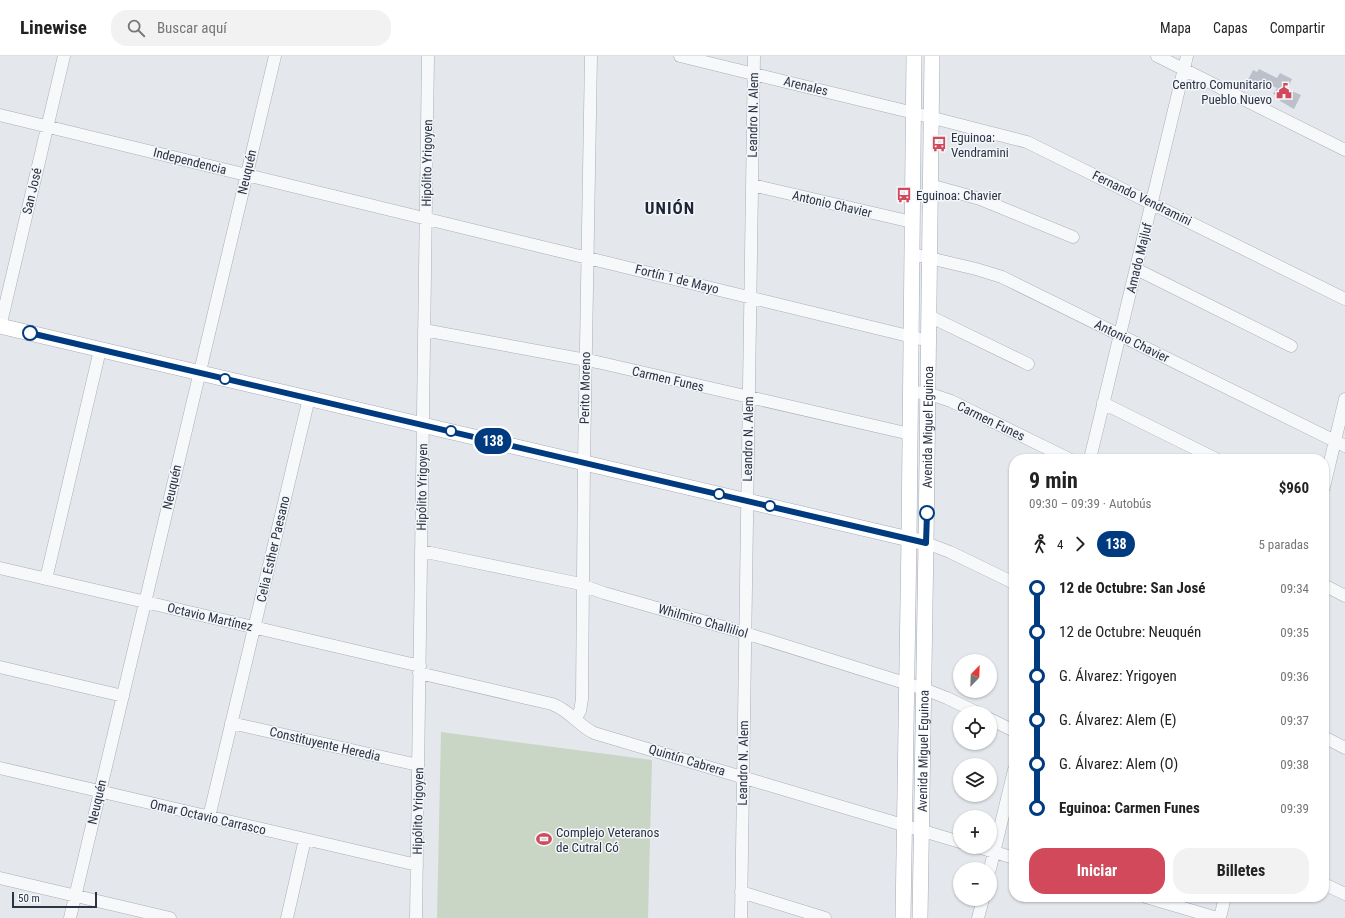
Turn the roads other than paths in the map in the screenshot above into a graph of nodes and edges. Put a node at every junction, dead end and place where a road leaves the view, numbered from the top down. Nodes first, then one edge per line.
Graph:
1 (64, 56) edge
2 (275, 56) edge
3 (428, 56) edge
4 (591, 56) edge
5 (680, 56) edge
6 (754, 56) edge
7 (914, 56) edge
8 (932, 56) edge
9 (1157, 56) edge
10 (1187, 56) edge
11 (1184, 69) junction
12 (754, 74) junction
13 (914, 113) junction
14 (0, 115) edge
15 (931, 117) junction
16 (47, 127) junction
17 (1345, 150) edge
18 (246, 175) junction
19 (752, 185) junction
20 (930, 185) junction
21 (1152, 203) junction
22 (426, 218) junction
23 (912, 222) junction
24 (1073, 237) dead end
25 (912, 254) junction
26 (587, 258) junction
27 (930, 258) junction
28 (1136, 269) junction
29 (750, 297) junction
30 (1345, 299) edge
31 (929, 316) junction
32 (0, 327) edge
33 (424, 330) junction
34 (1120, 335) junction
35 (911, 336) junction
36 (928, 341) junction
37 (1291, 346) dead end
38 (100, 350) junction
39 (586, 360) junction
40 (1028, 364) dead end
41 (199, 373) junction
42 (911, 391) junction
43 (928, 394) junction
44 (749, 397) junction
45 (309, 398) junction
46 (1345, 399) edge
47 (1103, 403) junction
48 (423, 425) junction
49 (910, 434) junction
50 (1340, 444) edge
51 (1059, 454) edge
52 (1091, 454) edge
53 (1206, 454) edge
54 (584, 462) junction
55 (1329, 474) edge
56 (747, 501) junction
57 (909, 539) junction
58 (926, 543) junction
59 (421, 551) junction
60 (0, 568) edge
61 (46, 579) junction
62 (1009, 581) edge
63 (583, 586) junction
64 (1329, 588) edge
65 (1345, 596) edge
66 (145, 602) junction
67 (254, 627) junction
68 (745, 633) junction
69 (0, 667) edge
70 (420, 669) junction
71 (907, 684) junction
72 (924, 689) junction
73 (123, 696) junction
74 (964, 706) edge
75 (575, 719) junction
76 (997, 722) edge
77 (231, 723) junction
78 (1009, 728) edge
79 (1329, 740) edge
80 (1345, 748) edge
81 (418, 765) junction
82 (0, 768) edge
83 (743, 777) junction
84 (1009, 790) edge
85 (100, 791) junction
86 (209, 817) junction
87 (904, 825) junction
88 (921, 830) junction
89 (305, 839) junction
90 (953, 840) edge
91 (997, 840) edge
92 (997, 853) edge
93 (1009, 856) edge
94 (417, 865) junction
95 (0, 878) edge
96 (1329, 886) edge
97 (742, 892) junction
98 (1345, 894) edge
99 (75, 896) junction
100 (1163, 902) edge
101 (1224, 902) edge
102 (981, 906) edge
103 (70, 918) edge
104 (170, 918) edge
105 (287, 918) edge
106 (416, 918) edge
107 (741, 918) edge
108 (825, 918) edge
109 (903, 918) edge
110 (920, 918) edge
111 (978, 918) edge
112 (1217, 918) edge
113 (1220, 918) edge

1 - 16 street, San José
2 - 18 street, Neuquén
3 - 22 street, Hipólito Yrigoyen
4 - 26 street, Perito Moreno
5 - 12 street, Arenales
6 - 12 street, Leandro N. Alem
7 - 13 main road, Avenida Miguel Eguinoa
8 - 15 main road, Avenida Miguel Eguinoa
9 - 11 street
10 - 11 street, Amado Majluf
11 - 17 street
11 - 21 street, Amado Majluf
12 - 13 street, Arenales
12 - 19 street, Leandro N. Alem
13 - 15 street, Arenales
13 - 23 main road, Avenida Miguel Eguinoa
14 - 16 street, Independencia
15 - 20 main road, Avenida Miguel Eguinoa
15 - 21 street, Fernando Vendramini
16 - 18 street, Independencia
16 - 32 street, San José
18 - 22 street, Independencia
18 - 41 street, Neuquén
19 - 23 street, Antonio Chavier
19 - 29 street, Leandro N. Alem
20 - 24 street
20 - 27 main road, Avenida Miguel Eguinoa
21 - 28 street, Amado Majluf
21 - 30 street, Fernando Vendramini
22 - 26 street, Fortín 1 de Mayo
22 - 33 street, Hipólito Yrigoyen
23 - 25 main road, Avenida Miguel Eguinoa
25 - 27 street, Antonio Chavier
25 - 35 main road, Avenida Miguel Eguinoa
26 - 29 street, Fortín 1 de Mayo
26 - 39 street, Perito Moreno
27 - 31 main road, Avenida Miguel Eguinoa
27 - 34 street, Antonio Chavier
28 - 34 street, Amado Majluf
28 - 37 street
29 - 35 street, Fortín 1 de Mayo
29 - 44 street, Leandro N. Alem
31 - 36 main road, Avenida Miguel Eguinoa
31 - 40 street
32 - 38 main road
33 - 39 street, Carmen Funes
33 - 48 street, Hipólito Yrigoyen
34 - 47 street, Amado Majluf
34 - 50 street, Antonio Chavier
35 - 36 street, Fortín 1 de Mayo
35 - 42 main road, Avenida Miguel Eguinoa
36 - 43 main road, Avenida Miguel Eguinoa
38 - 41 main road
38 - 61 street
39 - 44 street, Carmen Funes
39 - 54 street, Perito Moreno
41 - 45 main road
41 - 66 street, Neuquén
42 - 43 street, Carmen Funes
42 - 49 main road, Avenida Miguel Eguinoa
43 - 51 street, Carmen Funes
43 - 58 main road, Avenida Miguel Eguinoa
44 - 49 street, Carmen Funes
44 - 56 street, Leandro N. Alem
45 - 48 main road
45 - 67 street, Celia Esther Paesano
46 - 50 street
47 - 52 street, Amado Majluf
47 - 53 street
48 - 54 main road
48 - 59 street, Hipólito Yrigoyen
49 - 57 main road, Avenida Miguel Eguinoa
50 - 55 street
54 - 56 main road
54 - 63 street, Perito Moreno
56 - 57 main road
56 - 68 street, Leandro N. Alem
57 - 58 main road
57 - 71 main road, Avenida Miguel Eguinoa
58 - 62 street
58 - 72 main road, Avenida Miguel Eguinoa
59 - 63 street, Whilmiro Challiliol
59 - 70 street, Hipólito Yrigoyen
60 - 61 street, Octavio Martínez
61 - 66 street, Octavio Martínez
63 - 68 street, Whilmiro Challiliol
63 - 75 street, Perito Moreno
64 - 65 street
66 - 67 street, Octavio Martínez
66 - 73 street, Neuquén
67 - 70 street, Octavio Martínez
67 - 77 street, Celia Esther Paesano
68 - 71 street, Whilmiro Challiliol
68 - 83 street, Leandro N. Alem
69 - 73 street
70 - 75 street, Quintín Cabrera
70 - 81 street, Hipólito Yrigoyen
71 - 72 street, Whilmiro Challiliol
71 - 87 main road, Avenida Miguel Eguinoa
72 - 74 street, Whilmiro Challiliol
72 - 88 main road, Avenida Miguel Eguinoa
73 - 85 street, Neuquén
75 - 83 street, Quintín Cabrera
76 - 78 street
77 - 81 street, Constituyente Heredia
77 - 86 street, Celia Esther Paesano
79 - 80 street
81 - 94 street, Hipólito Yrigoyen
82 - 85 street, Omar Octavio Carrasco
83 - 87 street, Quintín Cabrera
83 - 97 street, Leandro N. Alem
84 - 91 street
85 - 86 street, Omar Octavio Carrasco
85 - 99 street, Neuquén
86 - 89 street, Omar Octavio Carrasco
87 - 88 street, Quintín Cabrera
87 - 109 main road, Avenida Miguel Eguinoa
88 - 90 street, Quintín Cabrera
88 - 110 main road, Avenida Miguel Eguinoa
89 - 94 street, Omar Octavio Carrasco
89 - 105 street
92 - 93 street
94 - 106 street, Hipólito Yrigoyen
95 - 99 street
96 - 98 street
97 - 107 street, Leandro N. Alem
97 - 108 street
99 - 103 street, Neuquén
99 - 104 street
100 - 112 street
101 - 113 street
102 - 111 street

